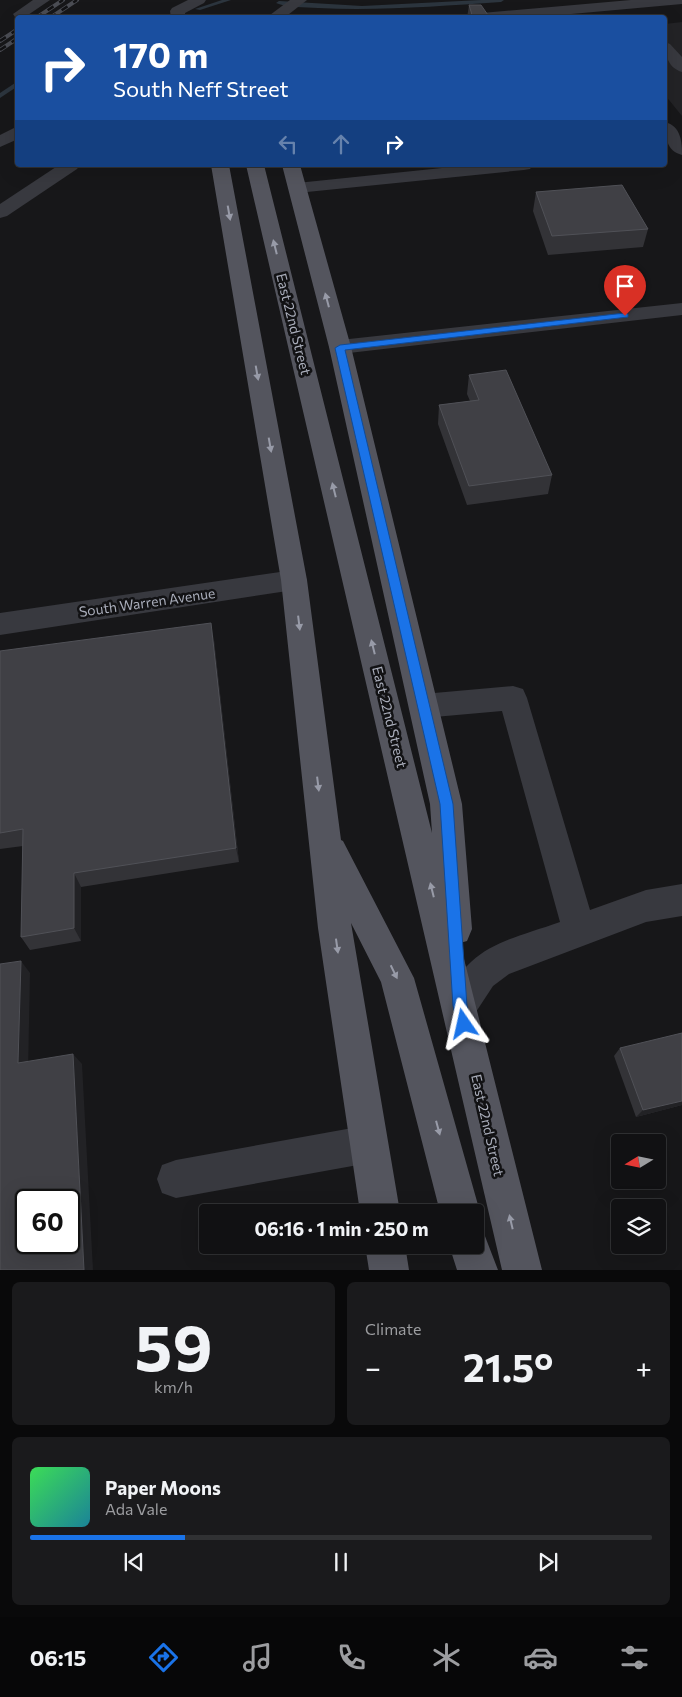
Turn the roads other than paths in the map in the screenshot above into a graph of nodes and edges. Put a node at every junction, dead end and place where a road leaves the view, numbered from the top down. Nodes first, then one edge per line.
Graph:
1 (43, 0) edge
2 (199, 0) edge
3 (300, 0) edge
4 (523, 0) edge
5 (682, 0) edge
6 (627, 4) junction
7 (532, 12) junction
8 (580, 13) edge
9 (20, 14) dead end
10 (278, 14) edge
11 (177, 15) edge
12 (501, 15) edge
13 (636, 15) edge
14 (667, 49) edge
15 (682, 66) edge
16 (667, 130) edge
17 (15, 133) edge
18 (0, 142) edge
19 (682, 150) edge
20 (68, 167) edge
21 (220, 167) edge
22 (255, 167) edge
23 (292, 167) edge
24 (504, 167) edge
25 (297, 188) junction
26 (0, 212) edge
27 (682, 309) edge
28 (340, 348) junction
29 (294, 580) junction
30 (0, 624) edge
31 (423, 706) junction
32 (324, 835) junction
33 (682, 900) edge
34 (579, 931) junction
35 (460, 1006) junction
36 (369, 1144) junction
37 (176, 1179) dead end
38 (379, 1204) edge
39 (458, 1204) edge
40 (386, 1254) edge
41 (472, 1254) edge
42 (389, 1270) edge
43 (478, 1270) edge
44 (522, 1270) edge

1 - 9 street
2 - 11 street
3 - 10 street
4 - 7 street
5 - 6 street
6 - 8 street
6 - 13 street
7 - 8 street
7 - 12 street
14 - 15 street
16 - 19 street
17 - 18 street
20 - 26 street
21 -> 29 main road
35 -> 22 main road, East 22nd Street
23 - 25 main road
24 - 25 street
28 -> 25 main road
27 - 28 street
28 - 31 main road
29 - 30 street, South Warren Avenue
29 -> 32 main road
31 - 34 street
31 - 35 main road
32 -> 36 main road
32 -> 39 main road
33 - 34 street
34 - 35 street
44 -> 35 main road, East 22nd Street
36 - 37 street
36 - 38 main road
40 - 42 main road
41 - 43 main road

